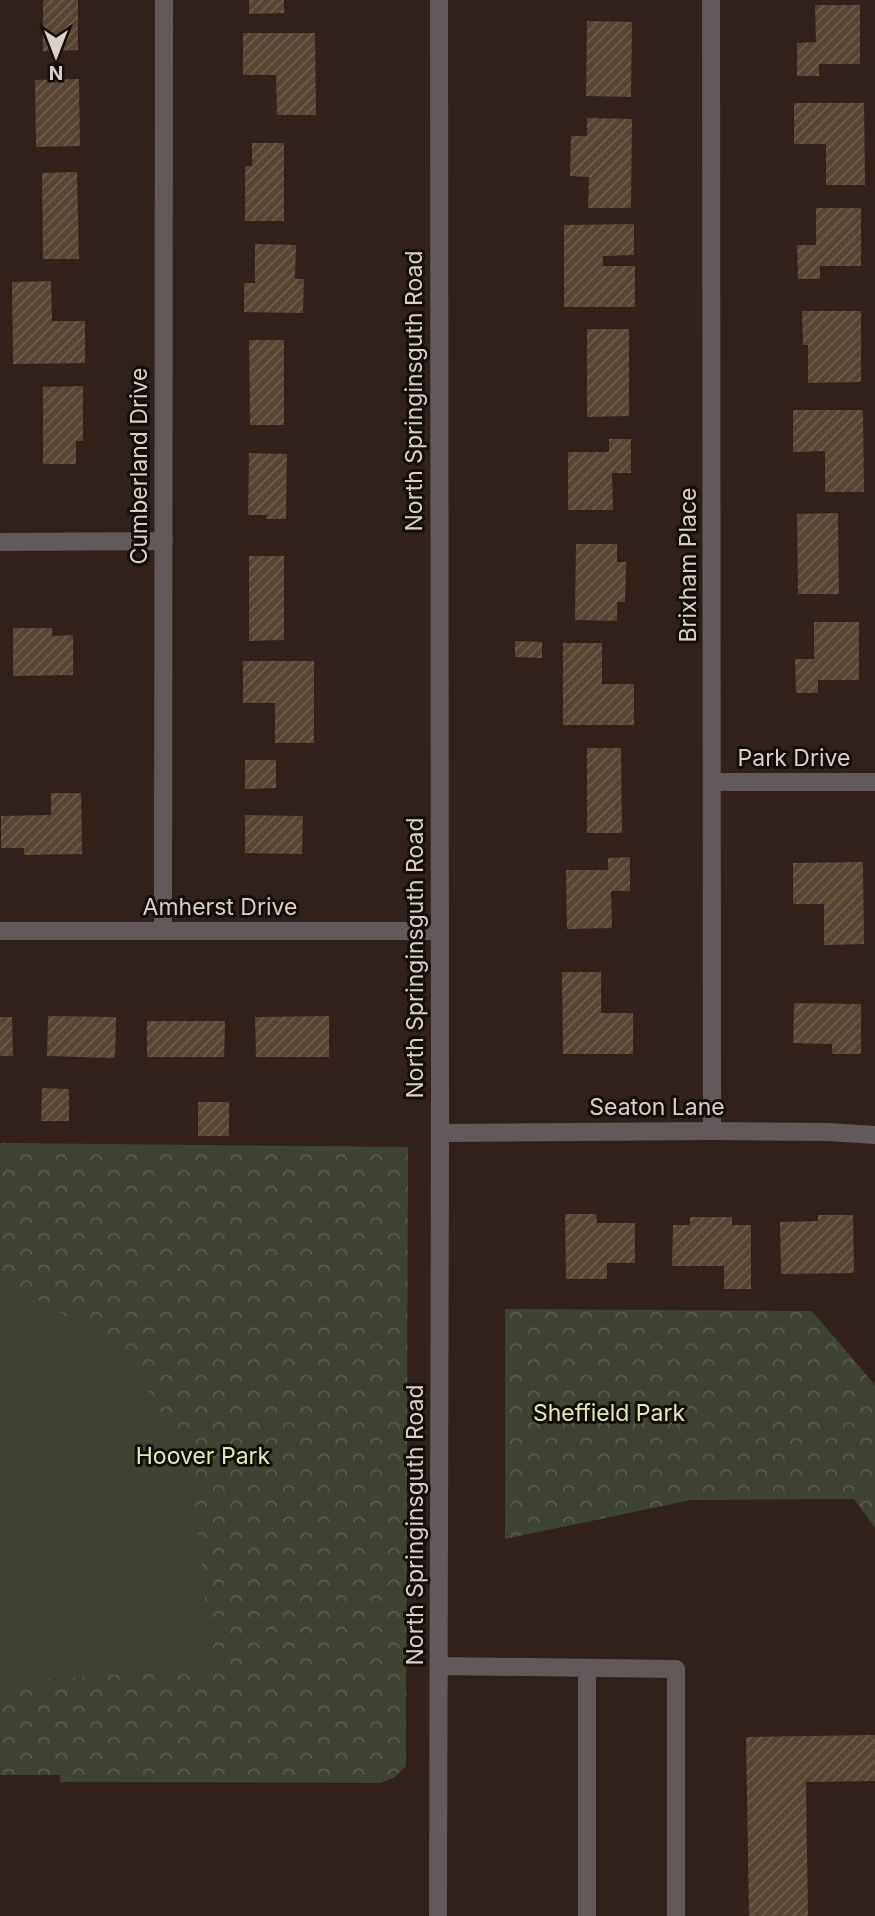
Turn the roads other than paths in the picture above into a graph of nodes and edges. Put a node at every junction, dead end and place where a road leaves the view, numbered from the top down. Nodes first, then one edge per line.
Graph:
1 (164, 0) edge
2 (439, 0) edge
3 (712, 0) edge
4 (164, 541) junction
5 (0, 542) edge
6 (712, 782) junction
7 (875, 782) edge
8 (0, 931) edge
9 (163, 931) junction
10 (439, 931) junction
11 (712, 1130) junction
12 (440, 1133) junction
13 (875, 1135) edge
14 (439, 1666) junction
15 (587, 1668) junction
16 (438, 1916) edge
17 (587, 1916) edge
18 (676, 1916) edge

1 - 4 street, Cumberland Drive
2 - 10 street, North Springinsguth Road
3 - 6 street, Brixham Place
4 - 5 street
4 - 9 street, Cumberland Drive
6 - 7 street, Park Drive
6 - 11 street, Brixham Place
8 - 9 street, Amherst Drive
9 - 10 street, Amherst Drive
10 - 12 street, North Springinsguth Road
11 - 12 street, Seaton Lane
11 - 13 street, Seaton Lane
12 - 14 street, North Springinsguth Road
14 - 15 street
14 - 16 street, North Springinsguth Road
15 - 17 street
15 - 18 street

